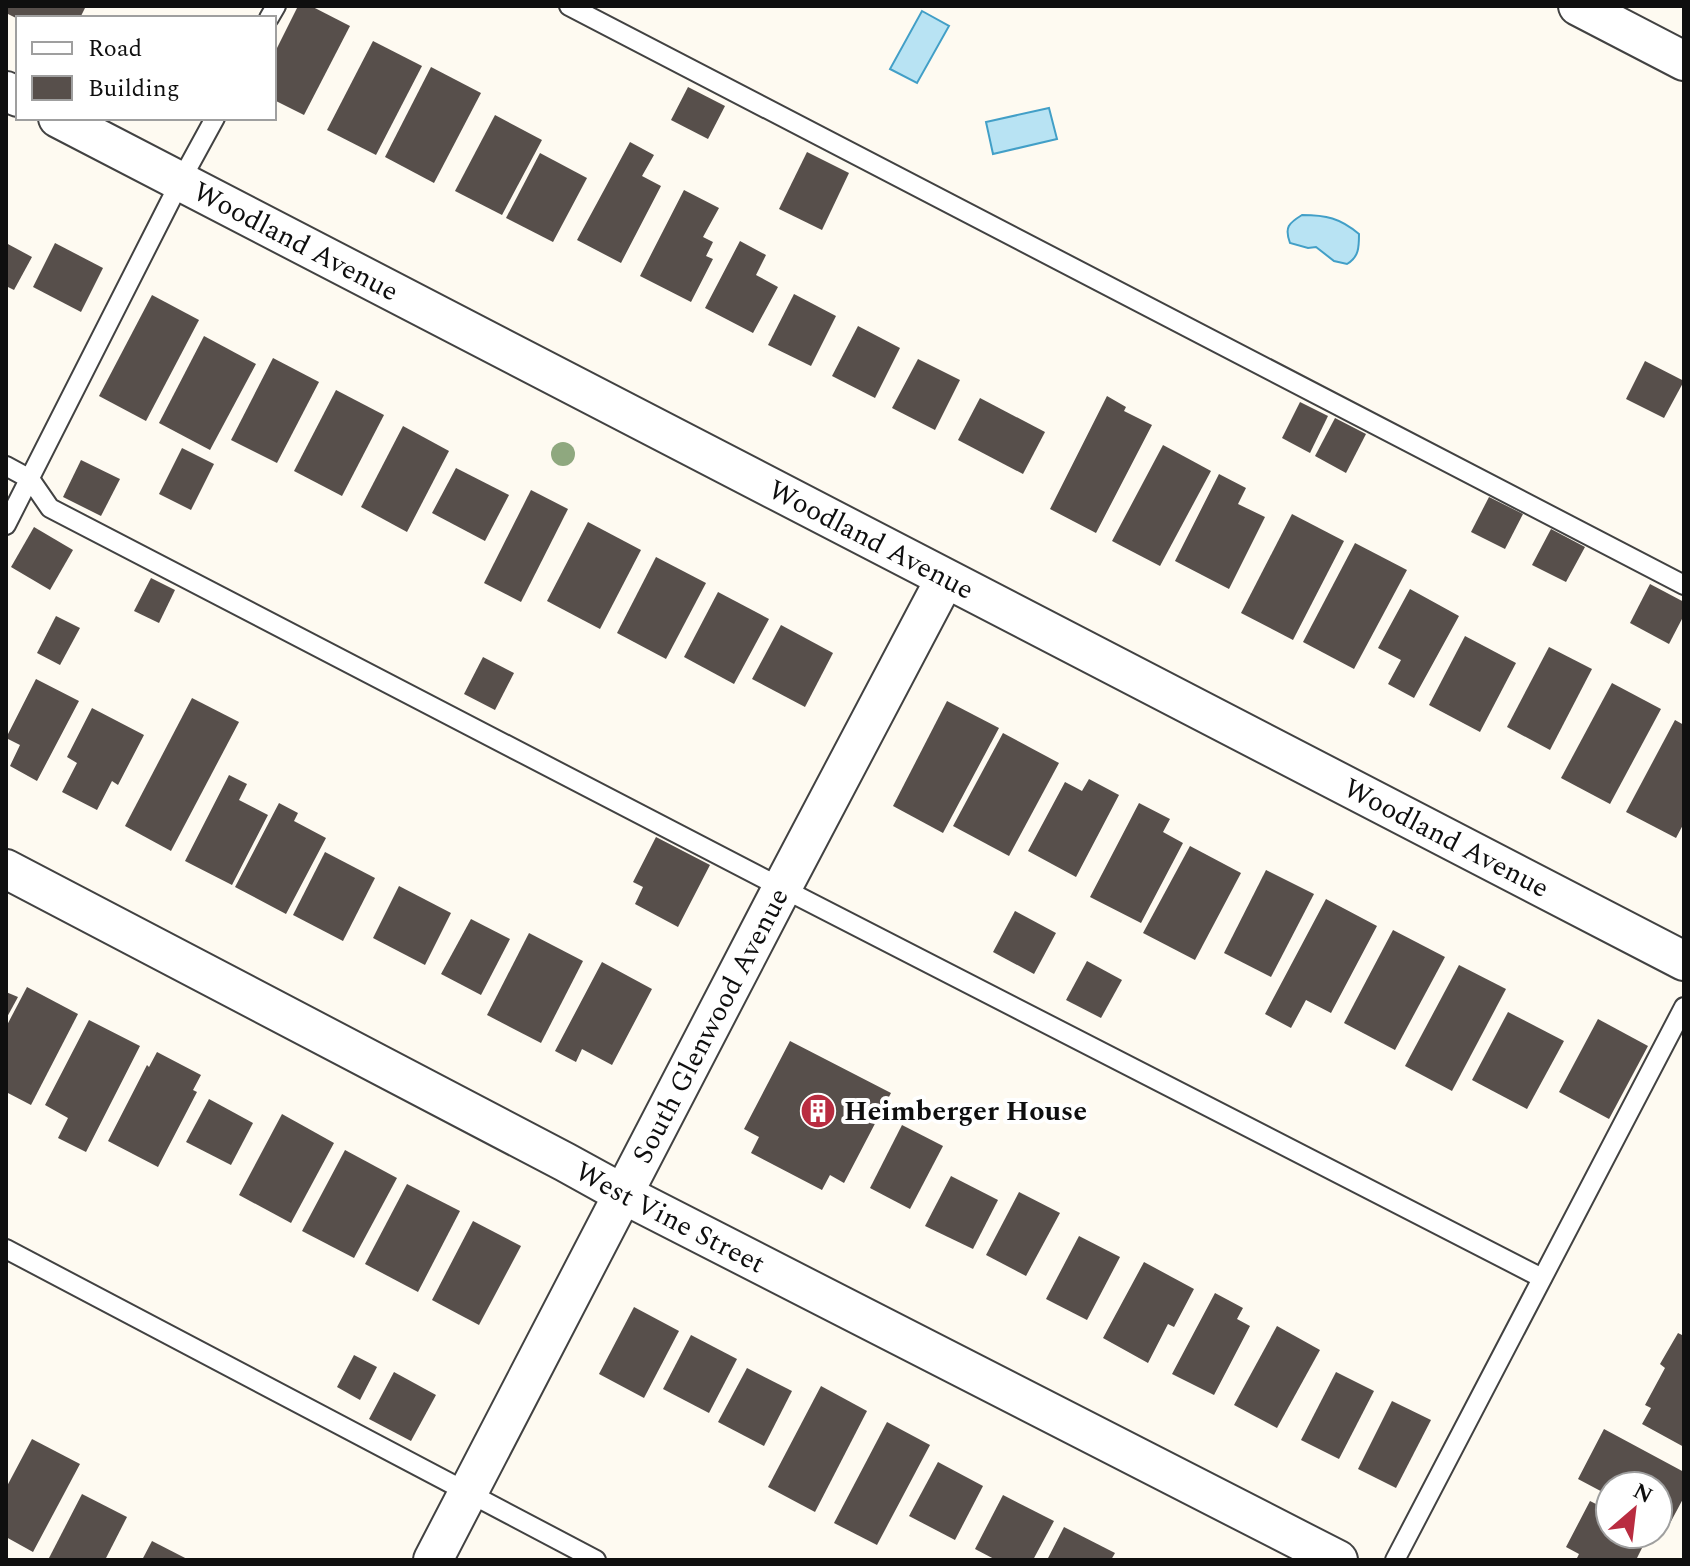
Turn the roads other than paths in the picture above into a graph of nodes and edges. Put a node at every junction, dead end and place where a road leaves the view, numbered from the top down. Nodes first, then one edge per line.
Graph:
1 (569, 6) edge
2 (1578, 6) edge
3 (1684, 61) edge
4 (62, 120) edge
5 (214, 120) edge
6 (180, 182) junction
7 (6, 466) edge
8 (30, 479) junction
9 (6, 525) edge
10 (945, 579) junction
11 (1684, 585) edge
12 (6, 869) edge
13 (782, 888) junction
14 (1684, 961) edge
15 (1684, 1007) edge
16 (623, 1194) junction
17 (6, 1249) edge
18 (1542, 1278) junction
19 (468, 1492) junction
20 (433, 1560) edge
21 (596, 1560) edge
22 (1338, 1560) edge
23 (1395, 1560) edge

1 - 11 lane
2 - 3 street
4 - 6 street, Woodland Avenue
5 - 6 lane
6 - 8 lane
6 - 10 street, Woodland Avenue
7 - 8 lane
8 - 9 lane
8 - 13 lane
10 - 13 street, South Glenwood Avenue
10 - 14 street, Woodland Avenue
12 - 16 street, West Vine Street
13 - 16 street, South Glenwood Avenue
13 - 18 lane
15 - 18 lane
16 - 19 street, South Glenwood Avenue
16 - 22 street, West Vine Street
17 - 19 lane
18 - 23 lane
19 - 20 street, South Glenwood Avenue
19 - 21 lane

